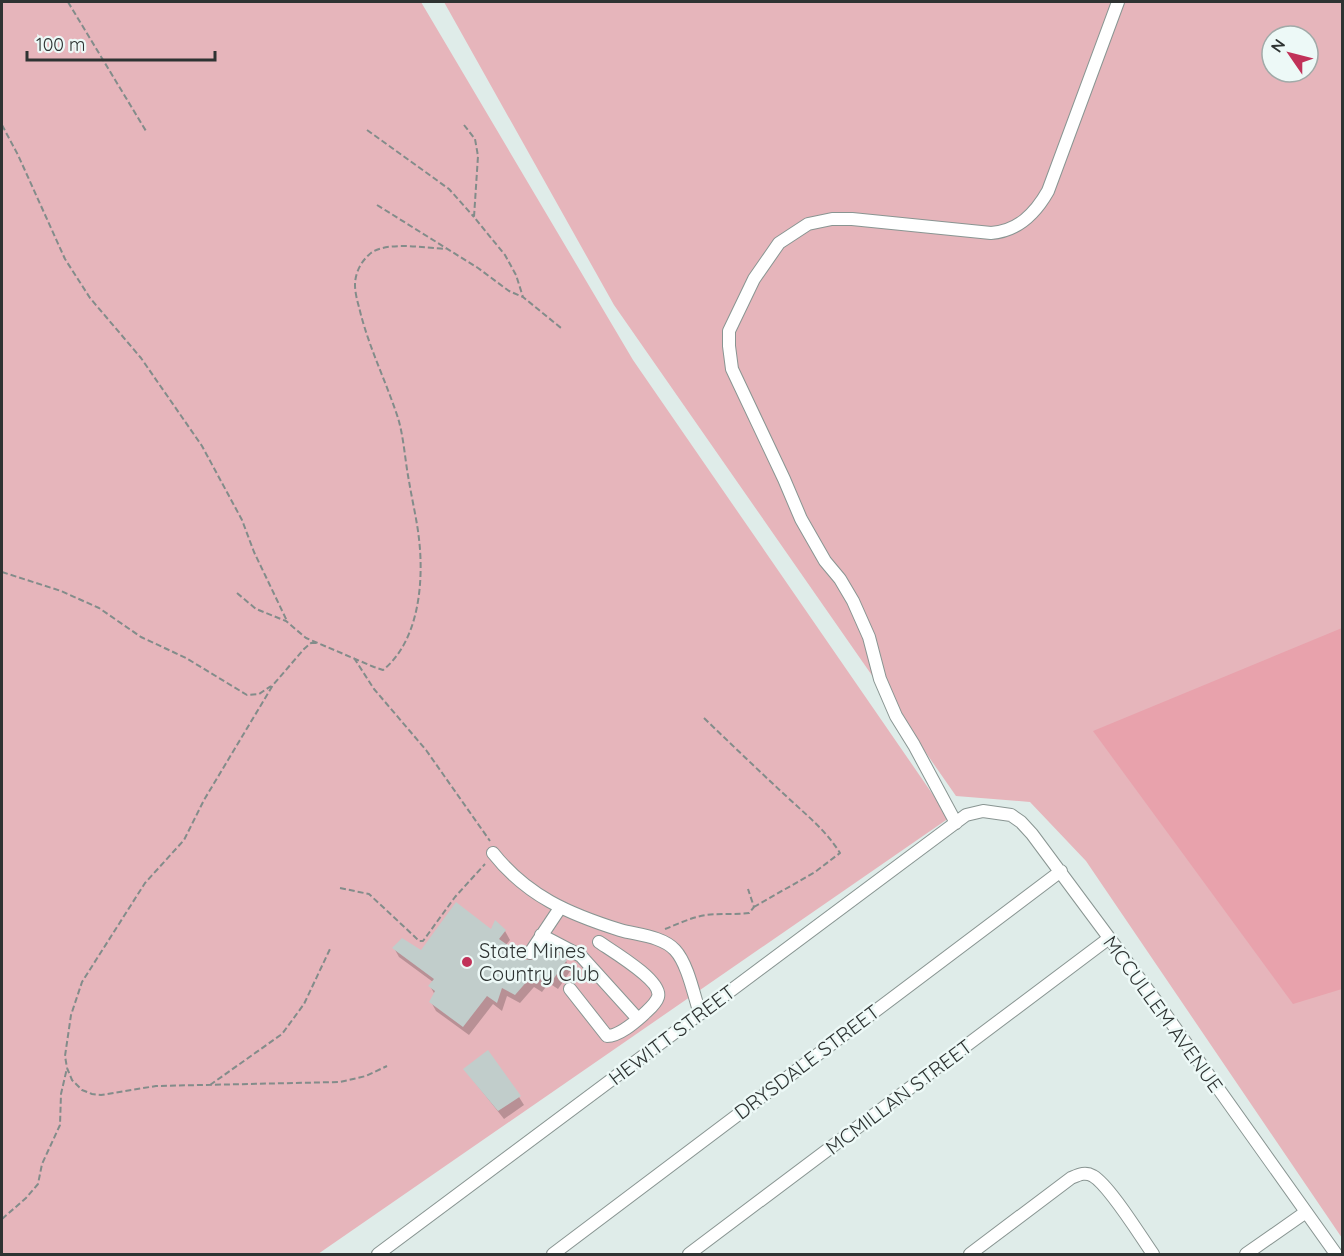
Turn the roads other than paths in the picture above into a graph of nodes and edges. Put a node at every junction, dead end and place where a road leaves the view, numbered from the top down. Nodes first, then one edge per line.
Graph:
1 (1118, 2) edge
2 (961, 819) junction
3 (493, 853) road end
4 (1061, 871) junction
5 (560, 908) junction
6 (542, 935) junction
7 (1108, 939) junction
8 (599, 942) dead end
9 (530, 953) dead end
10 (570, 989) dead end
11 (700, 1014) junction
12 (638, 1019) junction
13 (1306, 1212) junction
14 (378, 1254) edge
15 (553, 1254) edge
16 (689, 1254) edge
17 (970, 1254) edge
18 (1153, 1254) edge
19 (1246, 1254) edge
20 (1336, 1254) edge

1 - 2 street
2 - 4 street, MCCULLEM AVENUE
2 - 11 street, HEWITT STREET
3 - 5 street
4 - 7 street, MCCULLEM AVENUE
4 - 15 street, DRYSDALE STREET
5 - 6 street
5 - 11 street
6 - 9 street
6 - 12 street
7 - 13 street, MCCULLEM AVENUE
7 - 16 street, MCMILLAN STREET
8 - 12 street
10 - 12 street
11 - 14 street, HEWITT STREET
13 - 19 street
13 - 20 street, MCCULLEM AVENUE
17 - 18 street

